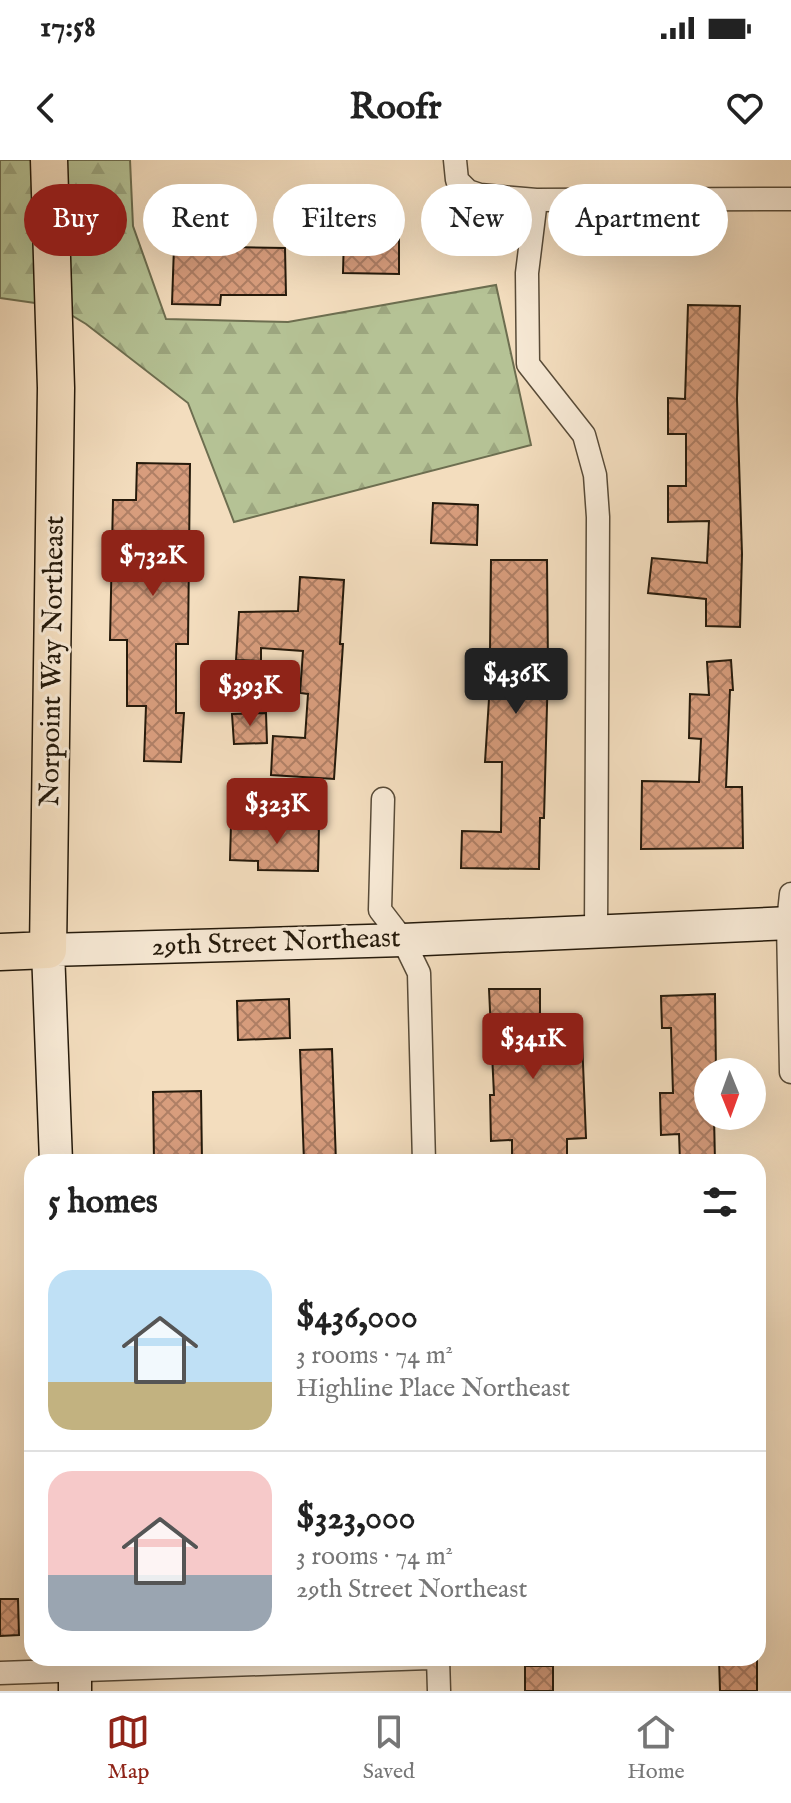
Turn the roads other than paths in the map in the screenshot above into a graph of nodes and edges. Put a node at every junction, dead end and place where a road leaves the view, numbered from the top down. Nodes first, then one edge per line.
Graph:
1 (49, 160) edge
2 (455, 160) edge
3 (791, 199) edge
4 (536, 200) junction
5 (383, 799) dead end
6 (790, 913) edge
7 (596, 931) junction
8 (403, 940) junction
9 (48, 950) junction
10 (0, 952) edge
11 (791, 1072) edge
12 (56, 1154) edge
13 (424, 1154) edge
14 (240, 1666) edge
15 (438, 1666) edge
16 (0, 1673) edge
17 (75, 1673) edge
18 (439, 1691) edge

1 - 9 main road, Norpoint Way Northeast
2 - 4 street
3 - 4 street
4 - 7 street
5 - 8 street
6 - 7 street, 29th Street Northeast
6 - 11 street
7 - 8 street, 29th Street Northeast
8 - 9 street, 29th Street Northeast
8 - 13 street
9 - 10 main road, 29th Street Northeast
9 - 12 street, Norpoint Way Northeast
14 - 17 street
15 - 18 street
16 - 17 street

